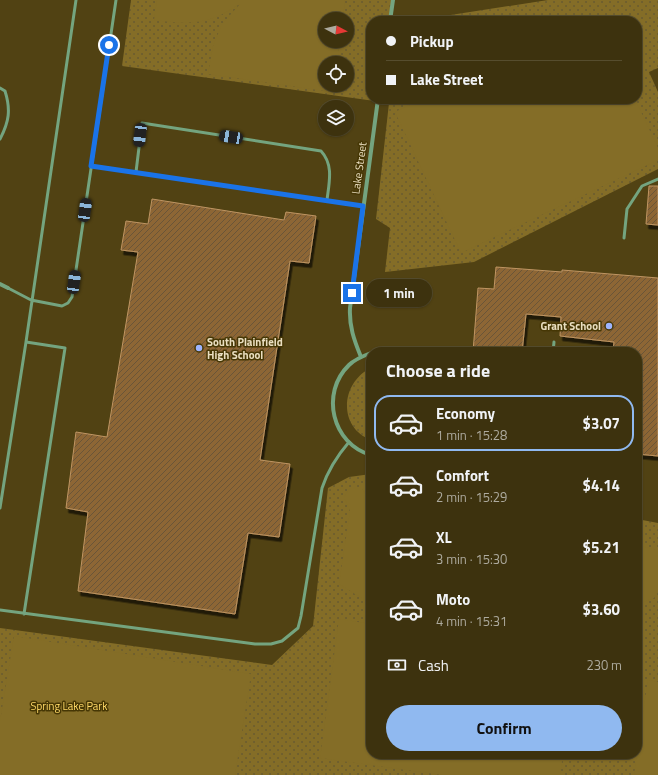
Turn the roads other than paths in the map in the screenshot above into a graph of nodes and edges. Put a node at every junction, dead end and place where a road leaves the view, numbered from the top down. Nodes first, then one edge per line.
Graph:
1 (76, 0) edge
2 (116, 0) edge
3 (393, 0) edge
4 (391, 16) edge
5 (0, 88) edge
6 (377, 104) edge
7 (0, 139) edge
8 (91, 166) junction
9 (136, 172) junction
10 (658, 179) edge
11 (328, 200) junction
12 (363, 206) junction
13 (624, 238) dead end
14 (0, 284) edge
15 (8, 288) joint
16 (32, 300) junction
17 (26, 342) junction
18 (554, 342) dead end
19 (554, 347) edge
20 (366, 355) edge
21 (361, 357) junction
22 (349, 442) junction
23 (366, 454) edge
24 (0, 508) edge
25 (0, 610) edge
26 (24, 614) junction

1 - 16 lane
2 - 8 lane
3 - 4 street
5 - 7 lane
6 - 12 street, Lake Street
8 - 9 lane
8 - 16 lane
9 - 11 lane
9 - 11 lane
10 - 13 lane
11 - 12 lane
12 - 21 street, Lake Street
14 - 15 street
15 - 16 lane
16 - 17 lane
17 - 24 lane
17 - 26 lane
18 - 19 lane
20 - 21 street
21 - 22 street
22 - 23 street
22 - 26 lane
25 - 26 lane

